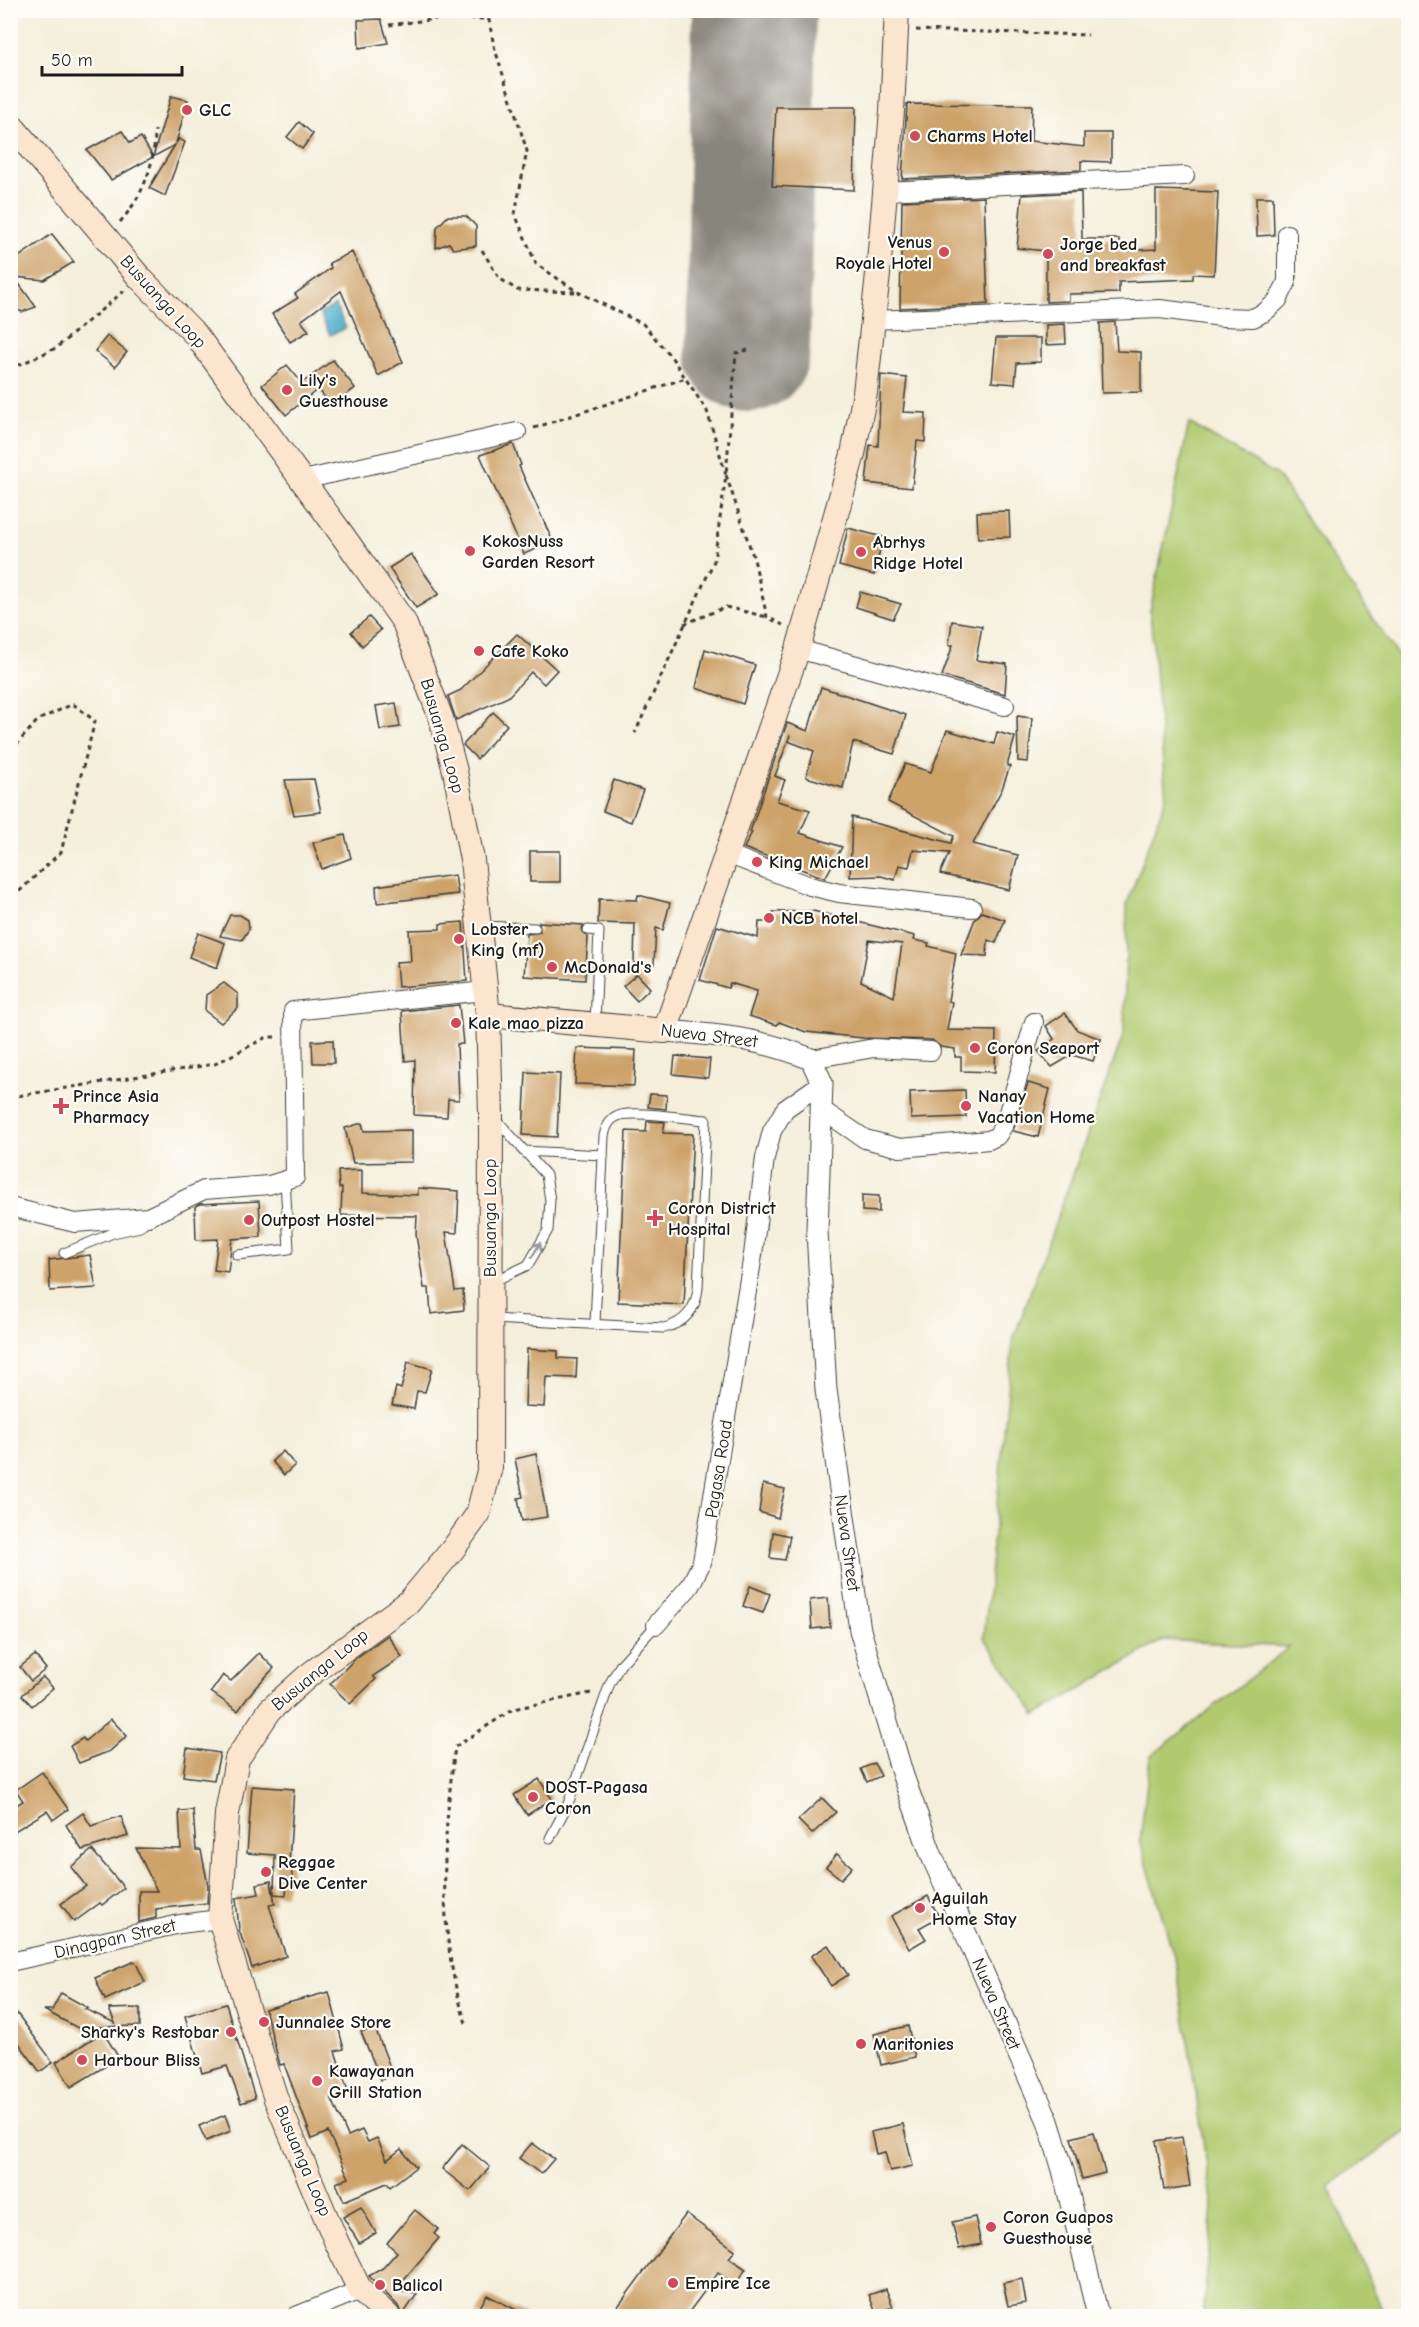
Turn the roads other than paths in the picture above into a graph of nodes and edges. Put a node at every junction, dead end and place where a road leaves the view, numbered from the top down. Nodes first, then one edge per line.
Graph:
1 (896, 20) edge
2 (10, 124) edge
3 (1185, 176) dead end
4 (886, 191) junction
5 (1287, 234) dead end
6 (872, 320) junction
7 (517, 432) road end
8 (303, 480) junction
9 (800, 641) junction
10 (1005, 706) dead end
11 (727, 854) junction
12 (972, 908) dead end
13 (479, 926) junction
14 (534, 928) dead end
15 (588, 930) dead end
16 (485, 991) junction
17 (488, 1016) junction
18 (1034, 1022) dead end
19 (594, 1025) junction
20 (665, 1031) junction
21 (931, 1051) dead end
22 (811, 1059) junction
23 (822, 1083) junction
24 (822, 1110) junction
25 (491, 1114) junction
26 (523, 1150) junction
27 (603, 1155) junction
28 (285, 1180) junction
29 (10, 1207) edge
30 (148, 1217) junction
31 (64, 1253) dead end
32 (237, 1254) dead end
33 (490, 1283) junction
34 (492, 1319) junction
35 (595, 1323) junction
36 (656, 1625) joint
37 (550, 1838) dead end
38 (220, 1919) junction
39 (10, 1962) edge
40 (360, 2290) junction
41 (296, 2316) edge
42 (388, 2316) edge
43 (1098, 2316) edge

1 - 4 main road
2 - 8 main road, Busuanga Loop
3 - 4 street
4 - 6 main road
5 - 6 street
6 - 9 main road
7 - 8 street
8 - 13 main road, Busuanga Loop
9 - 10 street
9 - 11 main road
11 - 12 street
11 - 20 main road
13 - 14 lane
13 - 16 main road, Busuanga Loop
15 - 19 lane
16 - 17 main road, Busuanga Loop
16 - 28 street
17 - 19 main road, Nueva Street
17 - 25 main road, Busuanga Loop
18 - 24 street
19 - 20 main road, Nueva Street
20 - 22 street, Nueva Street
21 - 22 street
22 - 23 street, Nueva Street
23 - 24 street, Nueva Street
23 - 36 street, Pagasa Road
24 - 43 street, Nueva Street
25 - 26 lane
25 - 33 main road, Busuanga Loop
26 - 27 lane
33 -> 26 lane
27 - 35 lane
27 - 35 lane
28 - 30 street
28 - 32 lane
29 - 30 street
30 - 31 lane
33 - 34 main road, Busuanga Loop
34 - 35 lane
34 - 38 main road, Busuanga Loop
36 - 37 lane, Pagasa Road
38 - 39 street, Dinagpan Street
38 - 40 main road, Busuanga Loop
40 - 41 street
40 - 42 main road, Busuanga Loop

